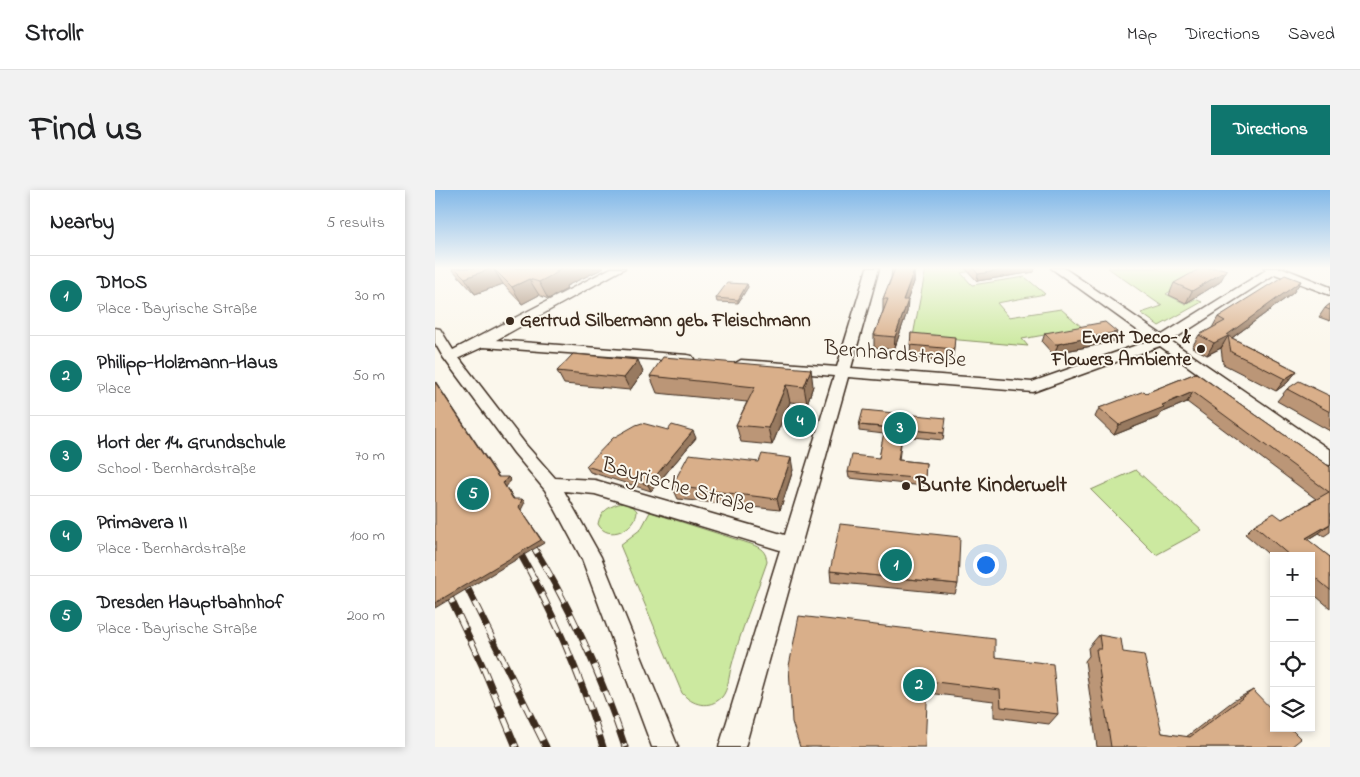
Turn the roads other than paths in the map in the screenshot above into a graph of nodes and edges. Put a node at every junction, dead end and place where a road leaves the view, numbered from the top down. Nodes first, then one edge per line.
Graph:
1 (571, 294) edge
2 (865, 294) edge
3 (1094, 294) edge
4 (1235, 294) edge
5 (435, 332) edge
6 (1162, 341) junction
7 (481, 343) junction
8 (450, 356) junction
9 (699, 360) edge
10 (728, 363) edge
11 (841, 372) junction
12 (1330, 459) edge
13 (551, 485) junction
14 (790, 544) junction
15 (665, 747) edge
16 (732, 747) edge

1 - 7 street
2 - 11 street
3 - 6 street
4 - 6 street, Bernhardstraße
5 - 8 street
6 - 11 street, Bernhardstraße
6 - 12 street
7 - 8 street
7 - 9 street
8 - 13 street
10 - 11 street, Bernhardstraße
11 - 14 street
13 - 14 street, Bayrische Straße
13 - 15 street
14 - 16 street

